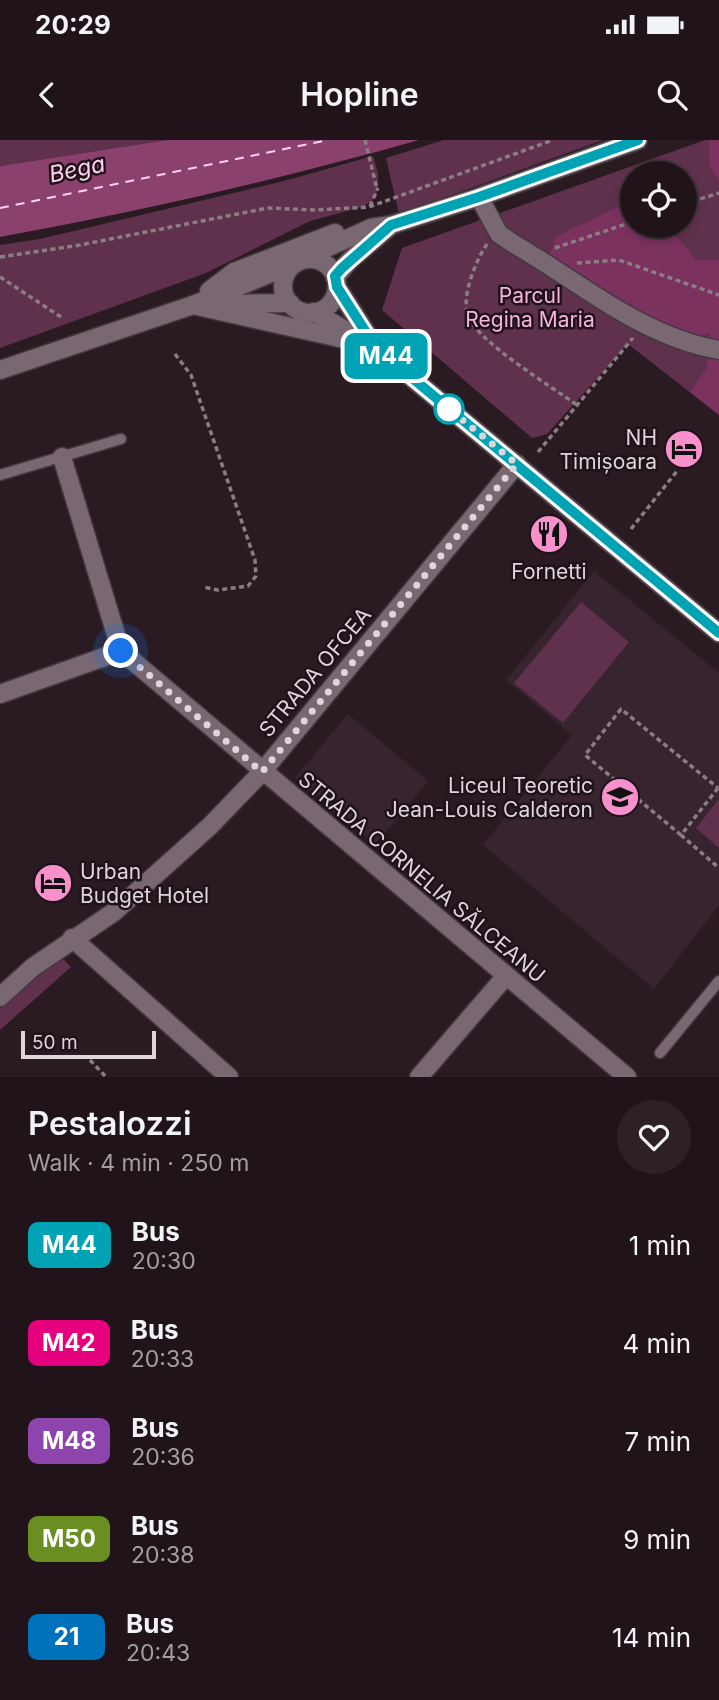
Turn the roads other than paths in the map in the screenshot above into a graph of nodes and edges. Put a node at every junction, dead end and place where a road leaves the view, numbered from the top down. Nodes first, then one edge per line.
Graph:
1 (638, 140) edge
2 (479, 197) junction
3 (391, 225) junction
4 (371, 228) junction
5 (304, 261) junction
6 (336, 282) junction
7 (290, 303) junction
8 (193, 304) junction
9 (314, 312) junction
10 (376, 348) junction
11 (719, 350) edge
12 (0, 370) edge
13 (121, 439) dead end
14 (62, 457) junction
15 (517, 464) junction
16 (0, 475) edge
17 (719, 633) edge
18 (121, 651) junction
19 (0, 694) edge
20 (262, 772) junction
21 (72, 938) junction
22 (505, 977) junction
23 (718, 983) edge
24 (0, 997) edge
25 (660, 1053) dead end
26 (229, 1077) edge
27 (419, 1077) edge
28 (626, 1077) edge

1 - 2 street
2 - 3 street
2 - 11 street
3 - 4 street
3 - 6 street
4 - 5 street
4 - 8 street
5 - 6 street
5 - 7 street
5 - 8 street
6 - 9 street
6 - 10 street
7 - 8 street
7 - 9 street
8 - 10 street
8 - 12 street
9 - 10 street
10 - 15 street
13 - 14 lane
14 - 16 lane
14 - 18 street
15 - 17 street
15 - 20 street, STRADA OFCEA
18 - 19 street
18 - 20 street, STRADA CORNELIA SĂLCEANU
20 - 21 street, STRADA OFCEA
20 - 22 street, STRADA CORNELIA SĂLCEANU
21 - 24 street, STRADA OFCEA
21 - 26 street
22 - 27 street
22 - 28 street, STRADA CORNELIA SĂLCEANU
23 - 25 lane

